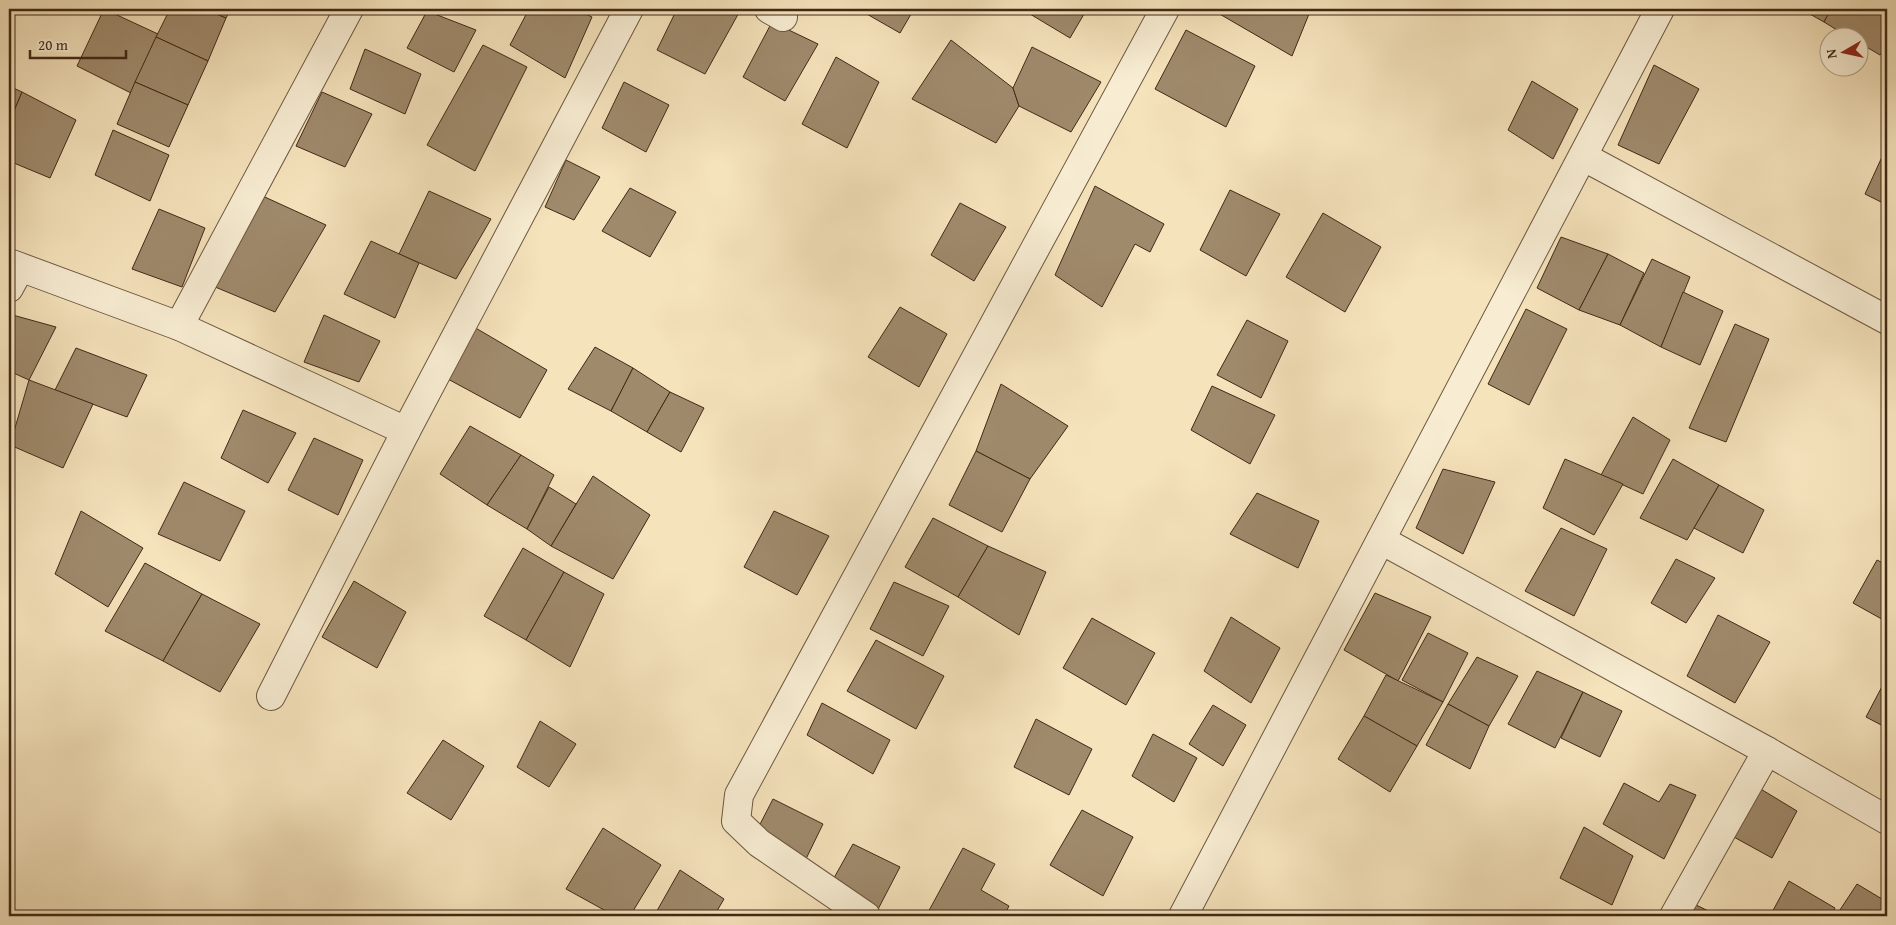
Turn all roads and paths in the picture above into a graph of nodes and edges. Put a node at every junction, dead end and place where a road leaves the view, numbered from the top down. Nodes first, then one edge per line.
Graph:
1 (349, 9) edge
2 (629, 9) edge
3 (1165, 9) edge
4 (1660, 9) edge
5 (1584, 157) junction
6 (13, 273) edge
7 (1887, 320) edge
8 (179, 326) junction
9 (406, 431) junction
10 (1381, 540) junction
11 (271, 696) dead end
12 (1767, 751) junction
13 (1887, 820) edge
14 (866, 916) edge
15 (1183, 916) edge
16 (1674, 916) edge

1 - 8 street
2 - 9 street
3 - 14 street
4 - 5 street
5 - 7 street
5 - 10 street
6 - 8 street
8 - 9 street
9 - 11 street
10 - 12 street
10 - 15 street
12 - 13 street
12 - 16 street

